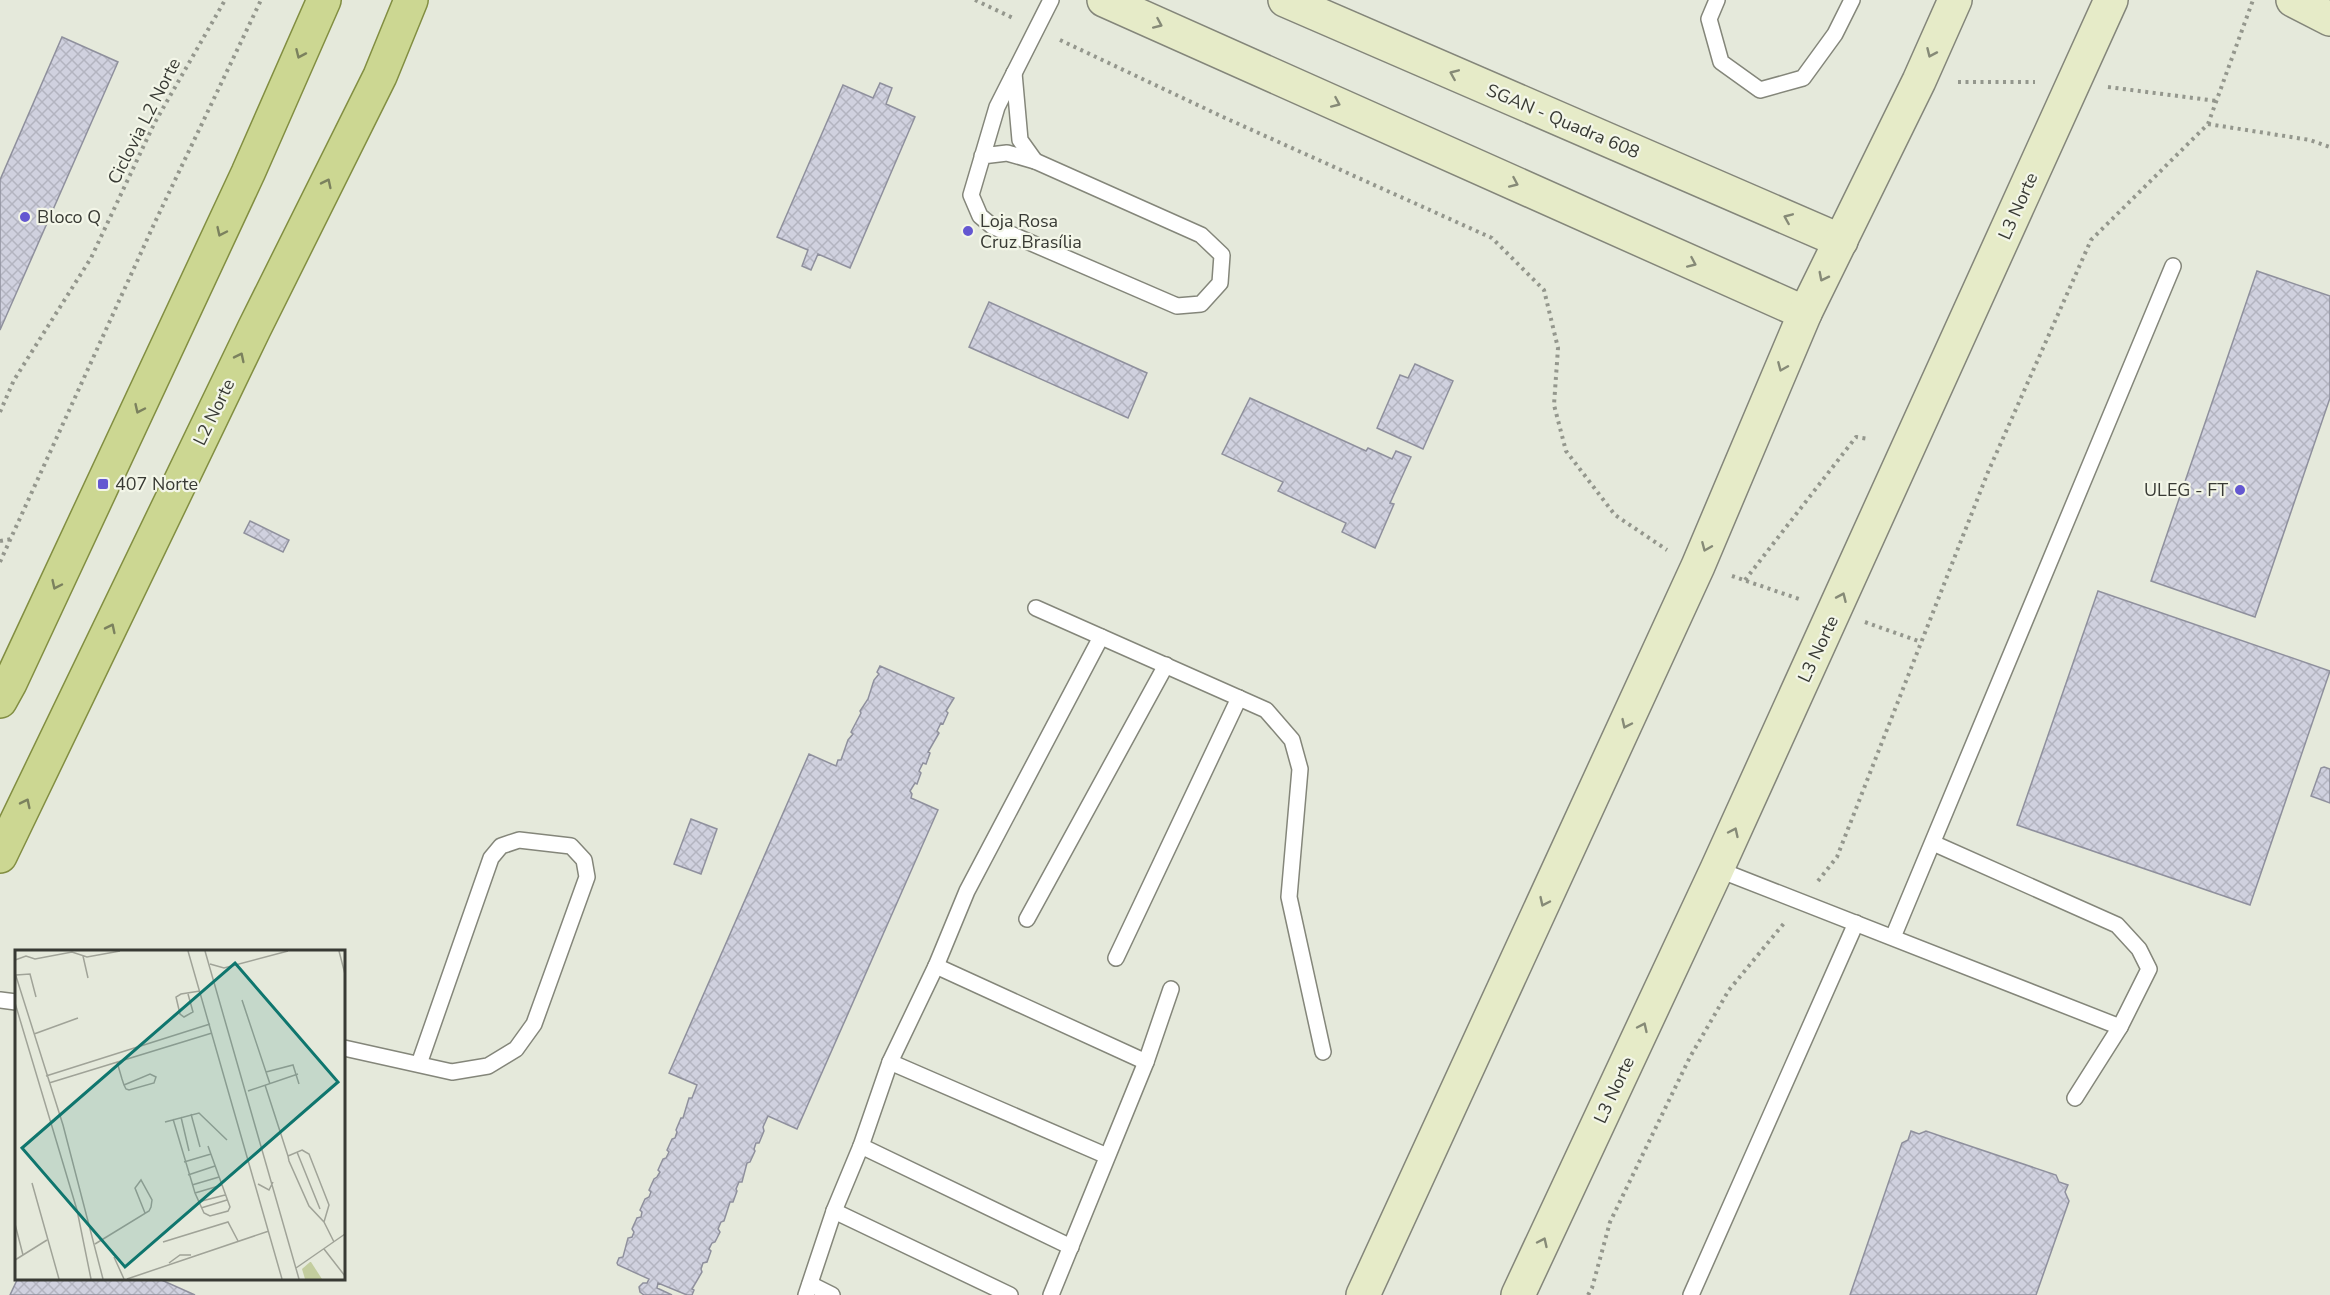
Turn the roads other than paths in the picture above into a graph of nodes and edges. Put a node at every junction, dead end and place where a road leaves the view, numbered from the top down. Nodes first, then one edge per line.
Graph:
1 (324, 0) edge
2 (411, 0) edge
3 (1051, 0) edge
4 (1104, 0) edge
5 (1284, 0) edge
6 (1717, 0) edge
7 (1852, 0) edge
8 (1955, 0) edge
9 (2111, 0) edge
10 (2292, 0) edge
11 (2330, 19) edge
12 (1014, 73) junction
13 (982, 156) junction
14 (1035, 160) junction
15 (1841, 241) junction
16 (2174, 266) dead end
17 (1805, 313) junction
18 (1036, 608) dead end
19 (1101, 637) junction
20 (1166, 665) junction
21 (1239, 698) junction
22 (0, 701) edge
23 (1933, 843) junction
24 (0, 856) edge
25 (1717, 869) junction
26 (1027, 919) dead end
27 (1856, 923) junction
28 (1893, 937) junction
29 (1116, 958) dead end
30 (936, 966) junction
31 (1171, 989) dead end
32 (0, 1000) edge
33 (15, 1002) edge
34 (2120, 1027) junction
35 (349, 1048) edge
36 (1323, 1052) dead end
37 (890, 1062) junction
38 (1146, 1062) junction
39 (419, 1064) junction
40 (2075, 1098) dead end
41 (861, 1146) junction
42 (1107, 1156) junction
43 (834, 1211) junction
44 (1071, 1247) junction
45 (808, 1289) edge
46 (832, 1295) edge
47 (1010, 1295) edge
48 (1051, 1295) edge
49 (1363, 1295) edge
50 (1518, 1295) edge
51 (1691, 1295) edge

1 -> 22 main road
24 -> 2 main road, L2 Norte
3 - 12 lane
4 -> 17 main road
15 -> 5 main road, SGAN - Quadra 608
6 - 7 lane
8 -> 15 main road
25 -> 9 main road, L3 Norte
10 - 11 main road
12 - 13 lane
12 - 14 lane
13 - 14 lane
13 - 14 lane
15 -> 17 main road
16 - 23 lane
17 -> 49 main road
18 - 19 lane
19 - 20 lane
19 - 30 lane
20 - 21 lane
20 - 26 lane
21 - 29 lane
21 - 36 lane
23 - 28 lane
23 - 34 lane
25 - 27 lane
50 -> 25 main road, L3 Norte
27 - 28 lane
27 - 51 lane
28 - 34 lane
30 - 37 lane
30 - 38 lane
31 - 38 lane
32 - 33 lane
34 - 40 lane
35 - 39 lane
37 - 41 lane
37 - 42 lane
38 - 42 lane
39 - 39 lane
41 - 43 lane
41 - 44 lane
42 - 44 lane
43 - 45 lane
43 - 47 lane
44 - 48 lane
45 - 46 lane

